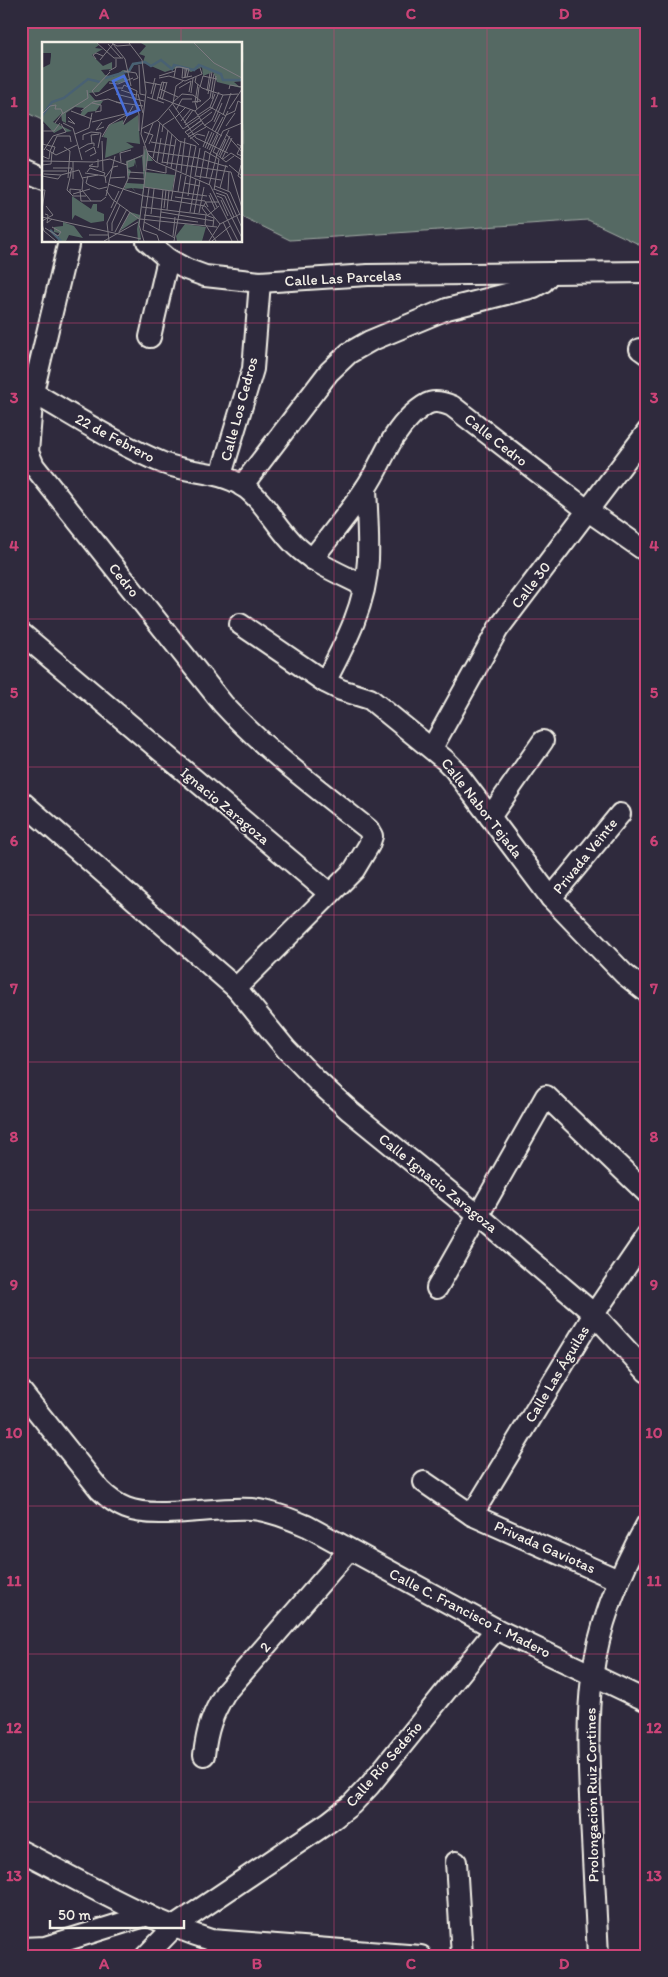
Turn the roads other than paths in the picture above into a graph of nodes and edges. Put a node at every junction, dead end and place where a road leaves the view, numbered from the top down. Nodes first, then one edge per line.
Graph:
1 (21, 168) edge
2 (42, 179) edge
3 (69, 242) edge
4 (148, 242) edge
5 (168, 259) junction
6 (647, 272) edge
7 (550, 274) junction
8 (260, 282) junction
9 (150, 337) dead end
10 (27, 389) edge
11 (647, 432) edge
12 (221, 475) junction
13 (242, 486) junction
14 (366, 488) junction
15 (587, 510) junction
16 (647, 552) edge
17 (312, 559) junction
18 (364, 586) junction
19 (240, 624) dead end
20 (21, 633) edge
21 (325, 682) junction
22 (543, 741) dead end
23 (432, 748) junction
24 (21, 801) edge
25 (620, 814) dead end
26 (490, 817) junction
27 (329, 893) junction
28 (551, 898) junction
29 (236, 988) junction
30 (647, 992) edge
31 (647, 1193) edge
32 (480, 1216) junction
33 (647, 1236) edge
34 (437, 1288) dead end
35 (594, 1314) junction
36 (647, 1372) edge
37 (21, 1391) edge
38 (424, 1482) dead end
39 (472, 1515) junction
40 (647, 1524) edge
41 (348, 1550) junction
42 (618, 1580) junction
43 (496, 1628) junction
44 (592, 1676) junction
45 (647, 1701) edge
46 (204, 1755) dead end
47 (21, 1851) edge
48 (456, 1862) dead end
49 (148, 1915) junction
50 (175, 1926) junction
51 (21, 1948) edge
52 (211, 1948) edge
53 (334, 1952) edge
54 (146, 1956) edge
55 (421, 1956) edge
56 (462, 1956) edge
57 (598, 1956) edge

1 - 2 street
3 - 10 street, Cedro
4 - 5 street, Calle Las Parcelas
5 - 8 street, Calle Las Parcelas
5 - 9 street
6 - 7 street, Calle Las Parcelas
7 - 8 street, Calle Las Parcelas
7 - 13 street
8 - 12 street, Calle Los Cedros
10 - 12 street, 22 de Febrero
10 - 27 street, Cedro
11 - 15 street, Calle 30
12 - 13 street, 22 de Febrero
13 - 17 street
14 - 15 street, Calle Cedro
14 - 17 street, Calle Cedro
14 - 18 street, Calle Cedro
15 - 16 street, Calle Cedro
15 - 23 street, Calle 30
17 - 18 street
18 - 21 street, Calle Cedro
19 - 21 street, Calle Nabor Tejada
20 - 27 street, Ignacio Zaragoza
21 - 23 street, Calle Nabor Tejada
22 - 26 street
23 - 26 street, Calle Nabor Tejada
24 - 29 street, Calle Ignacio Zaragoza
25 - 28 street, Privada Veinte
26 - 28 street, Calle Nabor Tejada
27 - 29 street
28 - 30 street, Calle Nabor Tejada
29 - 32 street, Calle Ignacio Zaragoza
31 - 32 street
32 - 34 street
32 - 35 street, Calle Ignacio Zaragoza
33 - 35 street, Calle Las Águilas
35 - 36 street, Calle Ignacio Zaragoza
35 - 39 street, Calle Las Águilas
37 - 41 street, Calle C. Francisco I. Madero
38 - 39 street, Privada Gaviotas
39 - 42 street, Privada Gaviotas
40 - 42 street, Prolongación Ruiz Cortines
41 - 43 street, Calle C. Francisco I. Madero
41 - 46 street, 2
42 - 44 street, Prolongación Ruiz Cortines
43 - 44 street, Calle C. Francisco I. Madero
43 - 50 street, Calle Río Sedeño
44 - 45 street, Calle C. Francisco I. Madero
44 - 57 street, Prolongación Ruiz Cortines
47 - 49 street
48 - 56 street
49 - 50 street
49 - 51 street
50 - 52 street
50 - 54 street, Calle Río Sedeño
52 - 53 street
53 - 55 street

